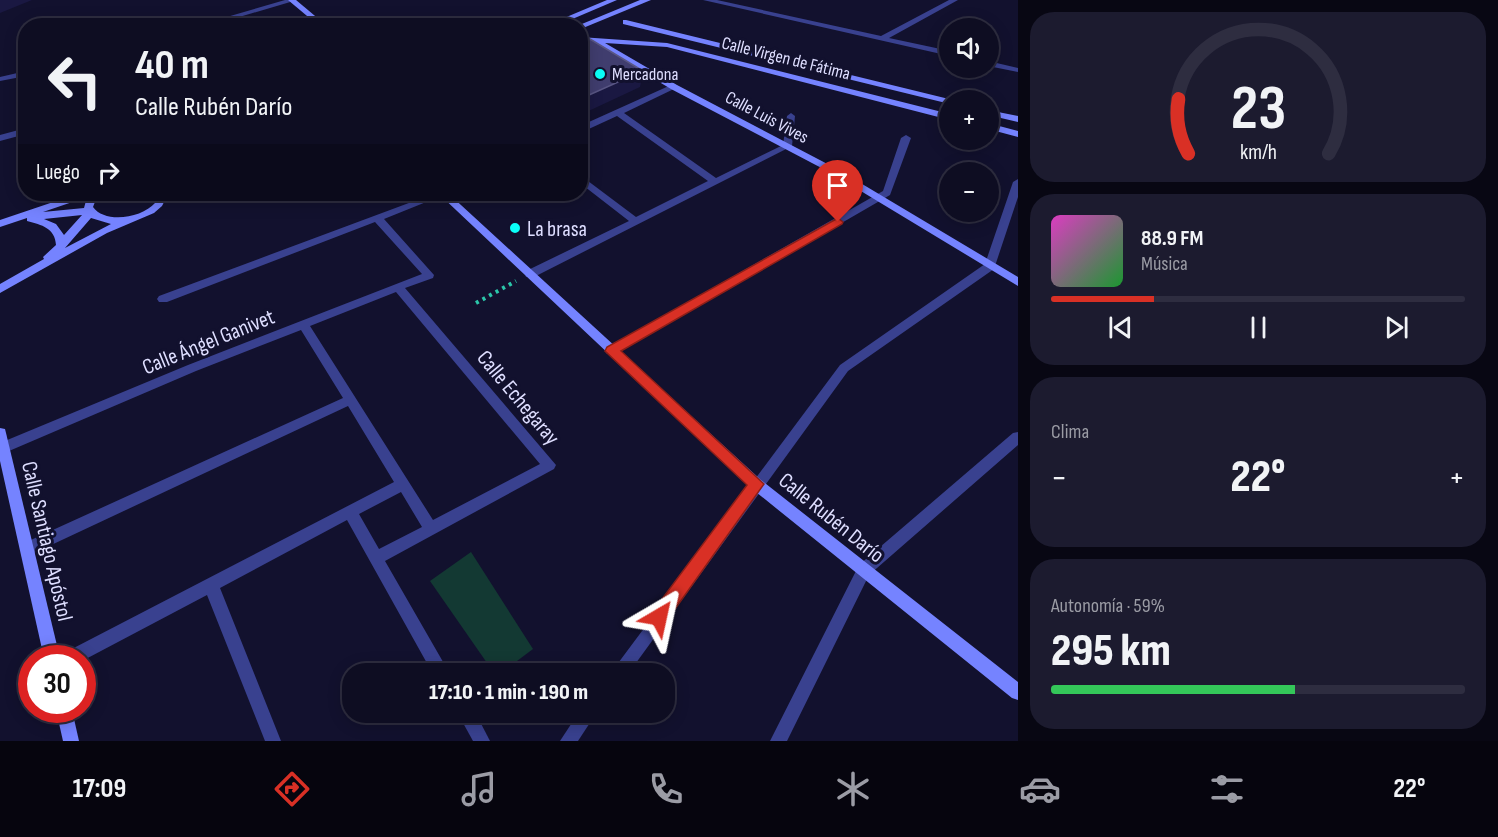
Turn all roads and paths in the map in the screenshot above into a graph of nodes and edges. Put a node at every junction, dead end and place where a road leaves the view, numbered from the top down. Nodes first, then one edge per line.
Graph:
1 (292, 0) edge
2 (647, 0) edge
3 (707, 0) edge
4 (954, 0) edge
5 (606, 1) edge
6 (624, 9) junction
7 (228, 18) edge
8 (314, 18) edge
9 (567, 18) edge
10 (626, 22) junction
11 (588, 23) edge
12 (884, 38) junction
13 (588, 39) edge
14 (592, 39) junction
15 (612, 39) junction
16 (939, 51) edge
17 (999, 66) edge
18 (1018, 70) edge
19 (18, 75) edge
20 (0, 80) edge
21 (674, 87) junction
22 (939, 99) edge
23 (618, 113) junction
24 (939, 114) edge
25 (999, 115) edge
26 (791, 116) dead end
27 (1018, 119) edge
28 (588, 126) edge
29 (999, 129) edge
30 (18, 133) edge
31 (1018, 134) edge
32 (0, 138) edge
33 (906, 138) dead end
34 (787, 146) junction
35 (714, 181) junction
36 (1018, 182) edge
37 (588, 184) edge
38 (879, 198) junction
39 (65, 201) edge
40 (90, 201) edge
41 (159, 201) edge
42 (422, 201) edge
43 (450, 201) edge
44 (90, 211) junction
45 (376, 217) junction
46 (18, 218) junction
47 (126, 220) junction
48 (634, 220) junction
49 (0, 224) edge
50 (61, 246) junction
51 (990, 266) junction
52 (32, 270) junction
53 (530, 274) junction
54 (1018, 282) edge
55 (398, 287) junction
56 (0, 288) edge
57 (163, 299) dead end
58 (476, 303) dead end
59 (303, 324) junction
60 (611, 351) junction
61 (350, 400) junction
62 (1018, 437) edge
63 (2, 440) edge
64 (403, 484) junction
65 (756, 484) junction
66 (350, 513) junction
67 (431, 529) junction
68 (27, 549) junction
69 (375, 559) junction
70 (864, 570) junction
71 (211, 585) junction
72 (49, 645) edge
73 (96, 645) edge
74 (436, 663) edge
75 (626, 663) edge
76 (1018, 692) edge
77 (67, 723) edge
78 (471, 723) edge
79 (581, 723) edge
80 (71, 741) edge
81 (273, 741) edge
82 (482, 741) edge
83 (568, 741) edge
84 (778, 741) edge

1 - 7 street
1 - 8 street
2 - 6 street
3 - 12 street
4 - 12 street
5 - 9 street
6 - 10 street
6 - 11 street
10 - 15 street
10 - 22 street, Calle Virgen de Fátima
12 - 16 street
13 - 14 street, Calle Virgen de Fátima
14 - 15 street, Calle Virgen de Fátima
14 - 21 street, Calle Luis Vives
15 - 24 street, Calle Virgen de Fátima
17 - 18 street
19 - 20 street
21 - 23 street
21 - 34 street, Calle Luis Vives
23 - 28 street
23 - 35 street
25 - 27 street
26 - 34 street
29 - 31 street
30 - 32 street
33 - 38 street
34 - 35 street
34 - 38 street, Calle Luis Vives
35 - 48 street
36 - 51 street
37 - 48 street
38 - 51 street, Calle Luis Vives
38 - 60 street
39 - 46 street
40 - 44 street
41 - 47 street
42 - 45 street
43 - 53 street, Calle Rubén Darío
44 - 46 street
44 - 47 street
44 - 50 street
45 - 55 street, Calle Ángel Ganivet
45 - 57 street
46 - 49 street
46 - 50 street
47 - 52 street
48 - 53 street
50 - 52 street
51 - 54 street, Calle Luis Vives
51 - 65 street
52 - 56 street
53 - 58 path
53 - 60 street, Calle Rubén Darío
55 - 59 street, Calle Ángel Ganivet
55 - 67 street, Calle Echegaray
59 - 61 street
59 - 63 street, Calle Ángel Ganivet
60 - 65 street, Calle Rubén Darío
61 - 64 street
61 - 68 street
62 - 70 street
63 - 68 street, Calle Santiago Apóstol
64 - 66 street
64 - 67 street
65 - 70 street, Calle Rubén Darío
65 - 75 street
66 - 69 street
66 - 71 street
67 - 69 street, Calle Echegaray
68 - 72 street, Calle Santiago Apóstol
69 - 74 street
70 - 76 street, Calle Rubén Darío
70 - 84 street
71 - 73 street
71 - 81 street
77 - 80 street
78 - 82 street
79 - 83 street

